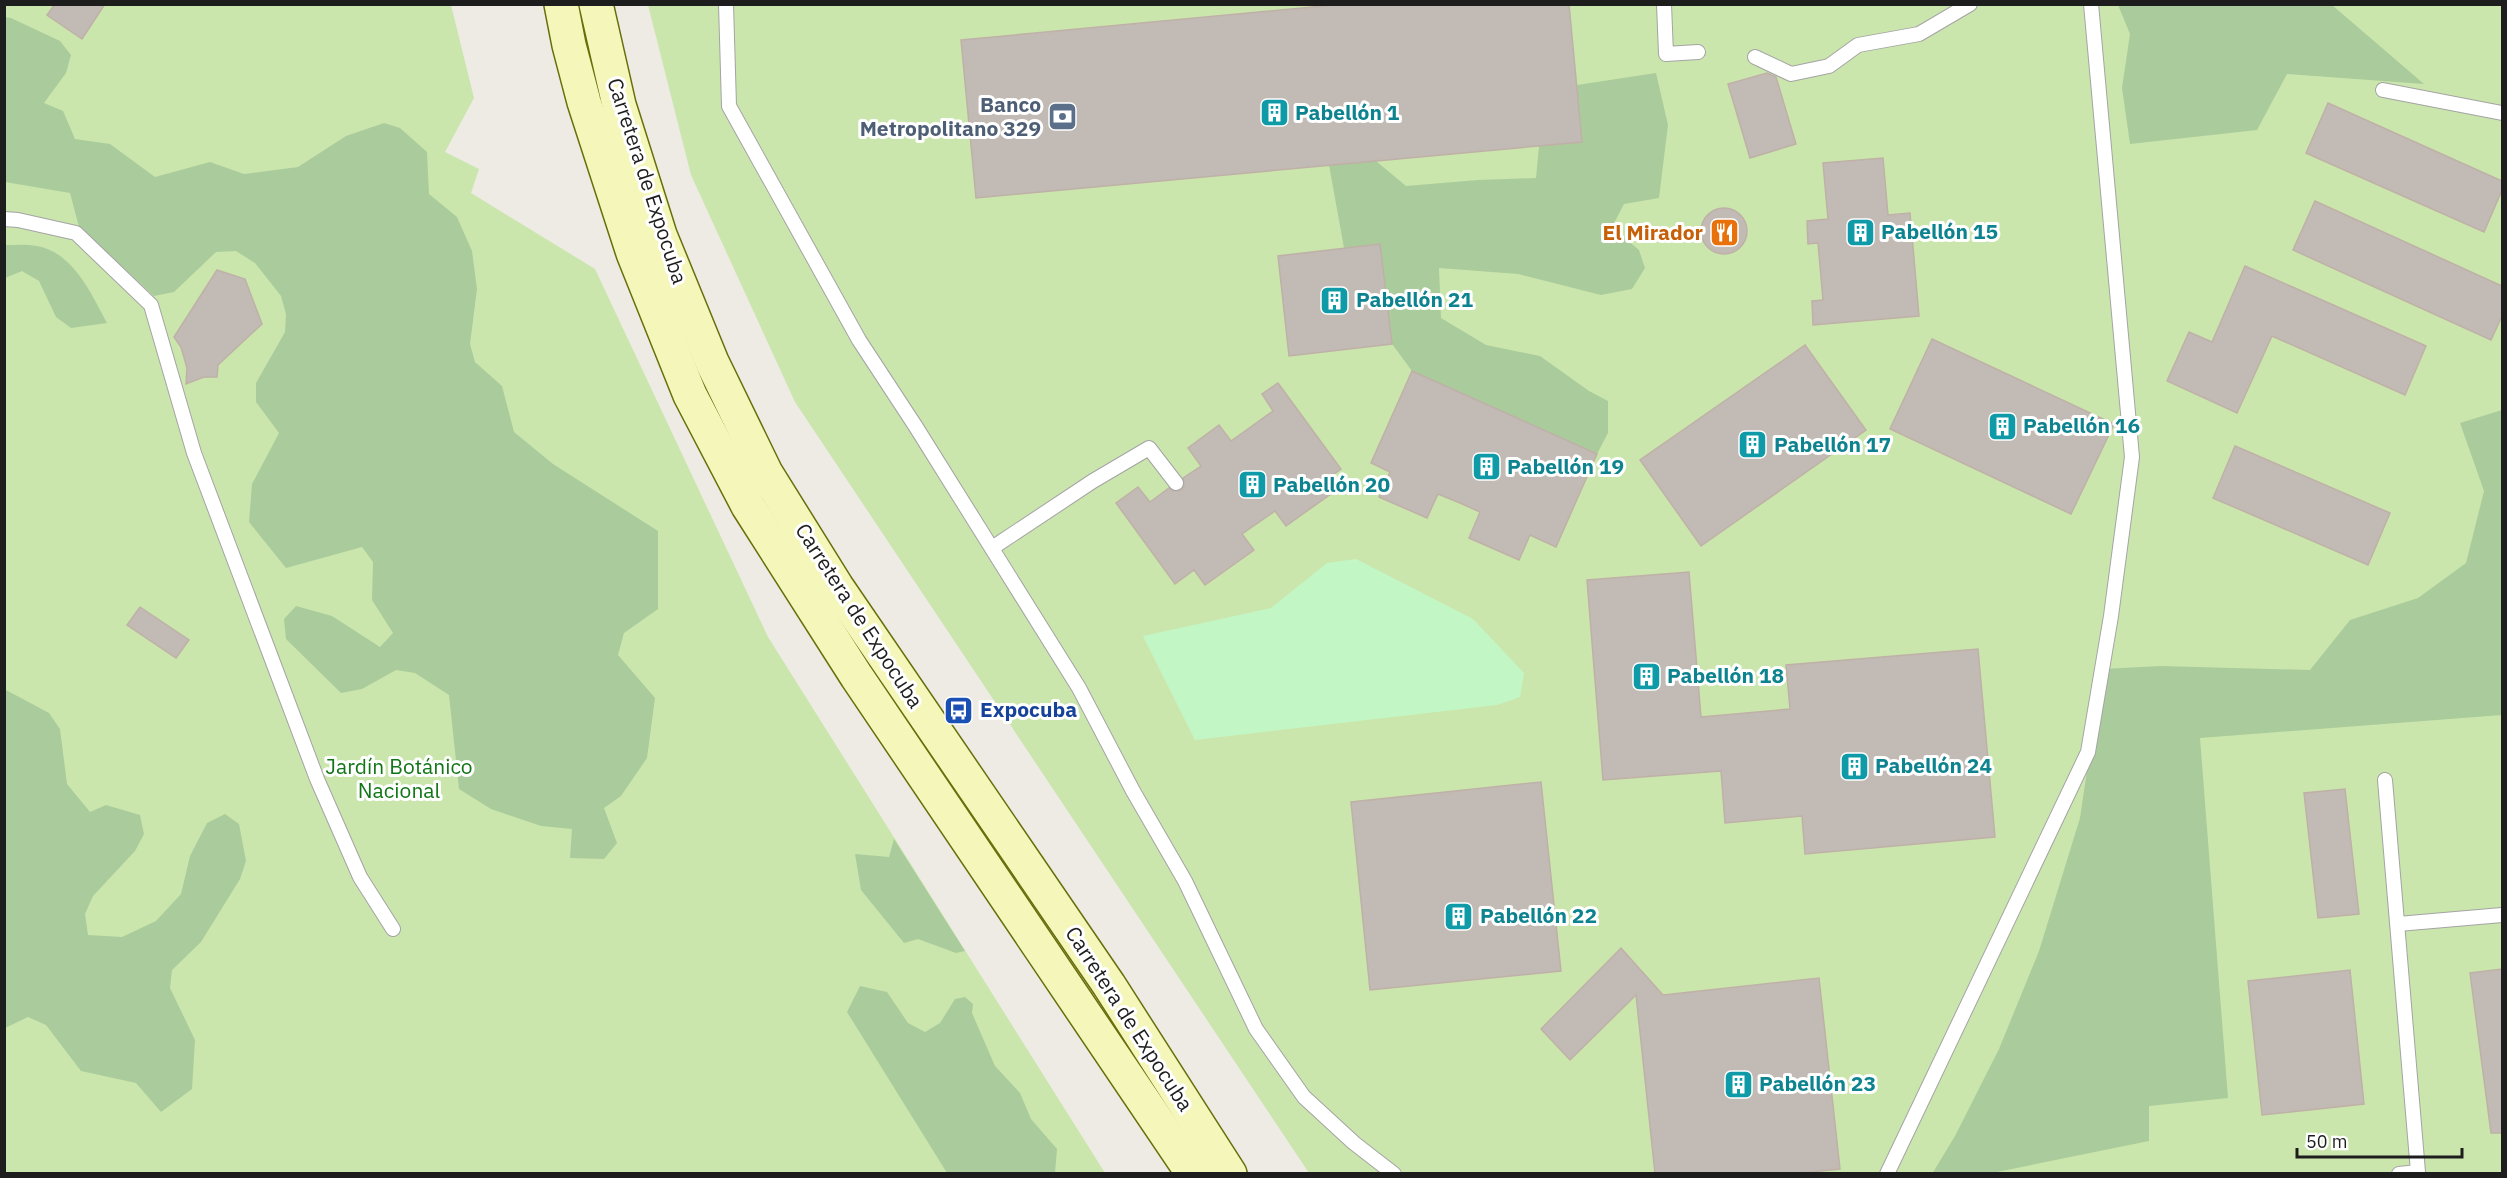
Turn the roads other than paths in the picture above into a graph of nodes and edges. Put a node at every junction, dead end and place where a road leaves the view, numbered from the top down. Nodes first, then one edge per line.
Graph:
1 (561, 4) edge
2 (596, 4) edge
3 (726, 4) edge
4 (1664, 4) edge
5 (1970, 4) edge
6 (2091, 4) edge
7 (1698, 52) dead end
8 (1755, 57) dead end
9 (2383, 90) dead end
10 (2502, 113) edge
11 (4, 219) edge
12 (1176, 483) dead end
13 (992, 548) junction
14 (2385, 780) dead end
15 (2502, 915) edge
16 (2398, 924) junction
17 (393, 929) dead end
18 (1193, 1173) edge
19 (1230, 1173) edge
20 (1394, 1173) edge
21 (1887, 1173) edge
22 (2399, 1173) edge

1 - 18 main road, Carretera de Expocuba
2 - 19 main road, Carretera de Expocuba
3 - 13 lane
4 - 7 lane
5 - 8 lane
6 - 21 lane
9 - 10 lane
11 - 17 lane
12 - 13 lane
13 - 20 lane
14 - 16 lane
15 - 16 lane
16 - 22 lane

